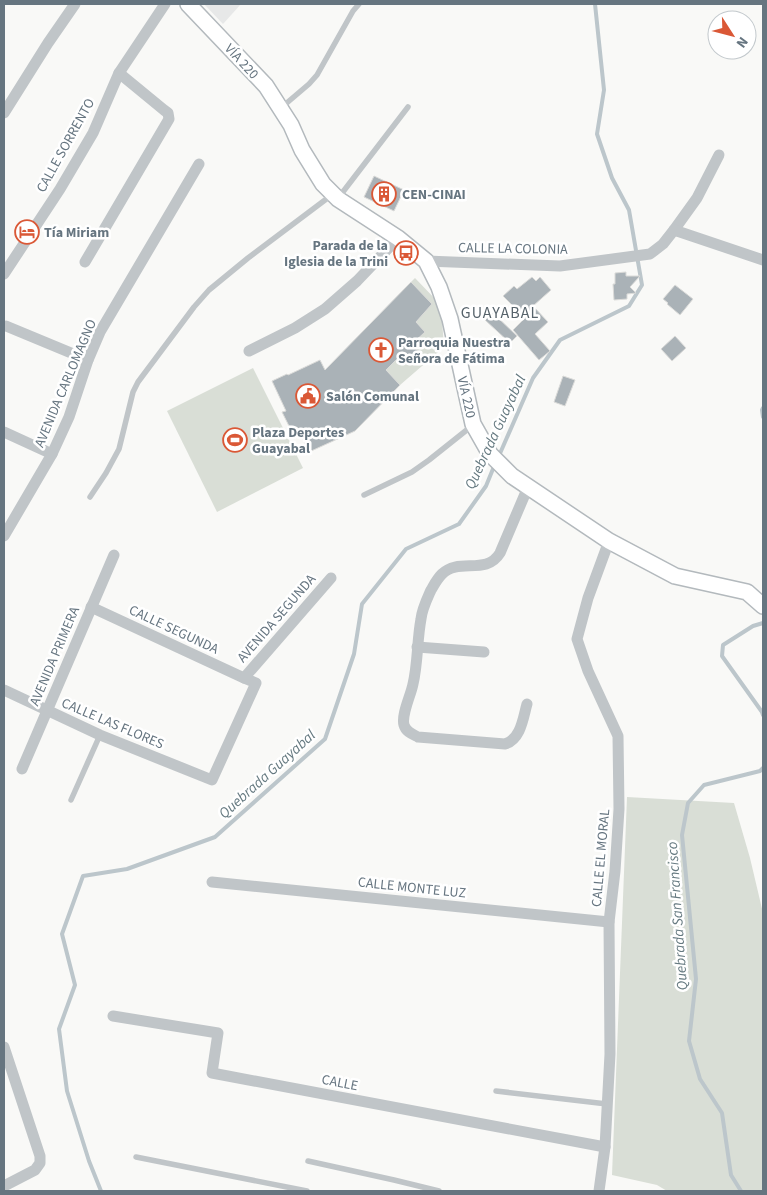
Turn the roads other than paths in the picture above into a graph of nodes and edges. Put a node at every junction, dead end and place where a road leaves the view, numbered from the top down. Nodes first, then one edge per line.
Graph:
1 (75, 4) edge
2 (165, 4) edge
3 (188, 4) edge
4 (359, 4) edge
5 (119, 73) junction
6 (280, 108) junction
7 (408, 108) dead end
8 (4, 113) edge
9 (719, 155) dead end
10 (199, 164) dead end
11 (335, 196) junction
12 (674, 230) junction
13 (398, 238) junction
14 (763, 260) edge
15 (426, 261) junction
16 (85, 262) dead end
17 (4, 274) edge
18 (6, 326) dead end
19 (250, 351) dead end
20 (88, 360) junction
21 (473, 424) junction
22 (4, 432) edge
23 (52, 454) junction
24 (528, 487) junction
25 (364, 495) dead end
26 (90, 497) dead end
27 (4, 536) edge
28 (609, 541) junction
29 (114, 555) dead end
30 (331, 578) dead end
31 (763, 606) edge
32 (91, 607) junction
33 (418, 647) junction
34 (484, 652) dead end
35 (244, 678) junction
36 (4, 690) edge
37 (527, 704) dead end
38 (47, 710) junction
39 (100, 735) junction
40 (22, 769) dead end
41 (212, 780) joint
42 (71, 800) dead end
43 (212, 882) dead end
44 (609, 922) junction
45 (113, 1016) dead end
46 (4, 1047) edge
47 (496, 1092) dead end
48 (607, 1104) junction
49 (605, 1147) junction
50 (136, 1157) dead end
51 (308, 1161) dead end
52 (4, 1186) edge
53 (307, 1191) edge
54 (439, 1191) edge
55 (599, 1191) edge

1 - 8 street
2 - 5 street, CALLE SORRENTO
3 - 6 main road, VÍA 220
4 - 6 lane
5 - 16 street
5 - 17 street, CALLE SORRENTO
6 - 11 main road, VÍA 220
7 - 11 lane
9 - 12 street, CALLE LA COLONIA
10 - 20 street, AVENIDA CARLOMAGNO
11 - 13 main road, VÍA 220
11 - 26 lane
12 - 14 street
12 - 15 street, CALLE LA COLONIA
13 - 15 main road, VÍA 220
13 - 19 street
15 - 21 main road, VÍA 220
18 - 20 street
20 - 23 street, AVENIDA CARLOMAGNO
21 - 24 main road, VÍA 220
21 - 25 lane
22 - 23 street
23 - 27 street, AVENIDA CARLOMAGNO
24 - 28 main road, VÍA 220
24 - 33 street
28 - 31 main road, VÍA 220
28 - 44 street, CALLE EL MORAL
29 - 32 street, AVENIDA PRIMERA
30 - 35 street, AVENIDA SEGUNDA
32 - 35 street, CALLE SEGUNDA
32 - 38 street, AVENIDA PRIMERA
33 - 34 street
33 - 37 street
35 - 41 street, AVENIDA SEGUNDA
36 - 38 street, CALLE LAS FLORES
38 - 39 street, CALLE LAS FLORES
38 - 40 street, AVENIDA PRIMERA
39 - 41 street, CALLE LAS FLORES
39 - 42 lane
43 - 44 street, CALLE MONTE LUZ
44 - 48 street, CALLE EL MORAL
45 - 49 street, CALLE
46 - 52 street
47 - 48 lane
48 - 49 street, CALLE EL MORAL
49 - 55 street, CALLE EL MORAL
50 - 53 lane
51 - 54 lane

